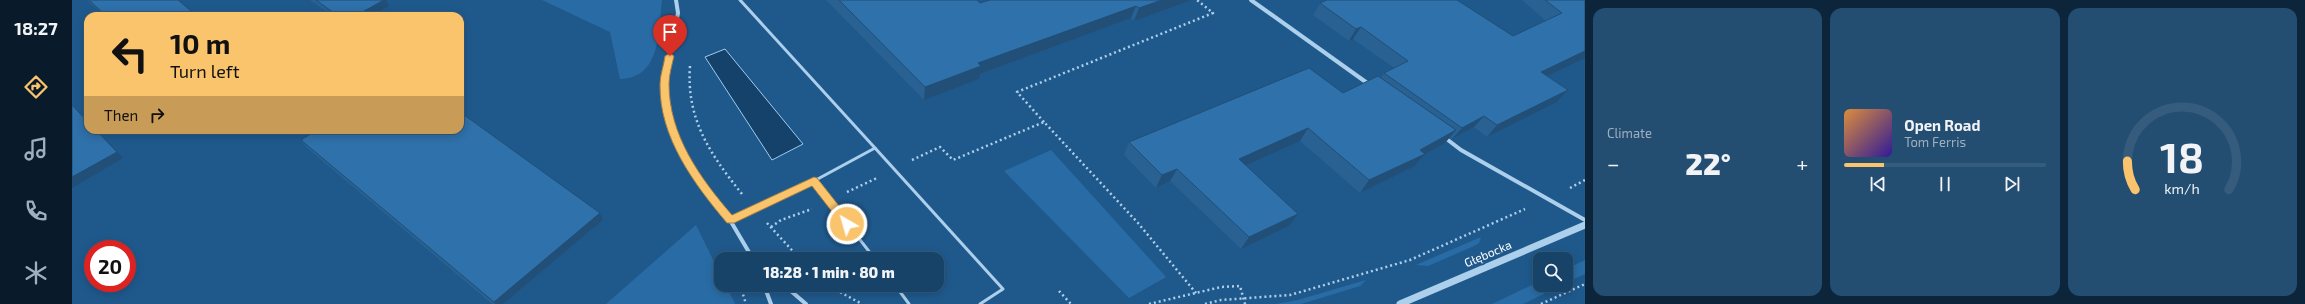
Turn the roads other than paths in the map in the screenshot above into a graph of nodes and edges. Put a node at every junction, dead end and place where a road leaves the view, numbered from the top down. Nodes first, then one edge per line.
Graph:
1 (676, 0) edge
2 (740, 0) edge
3 (1251, 0) edge
4 (1372, 86) edge
5 (1442, 136) edge
6 (875, 148) junction
7 (814, 181) junction
8 (730, 220) junction
9 (1585, 220) edge
10 (1585, 226) edge
11 (749, 252) edge
12 (870, 252) edge
13 (767, 292) edge
14 (792, 292) edge
15 (900, 292) edge
16 (771, 304) edge
17 (806, 304) edge
18 (909, 304) edge
19 (980, 304) edge
20 (1400, 304) edge

1 - 8 street
2 - 6 lane
3 - 4 street
5 - 9 street
6 - 7 lane
6 - 19 lane
7 - 8 lane
7 - 12 lane
8 - 11 street
10 - 20 street, Głębocka
13 - 16 street
14 - 17 street
15 - 18 lane

